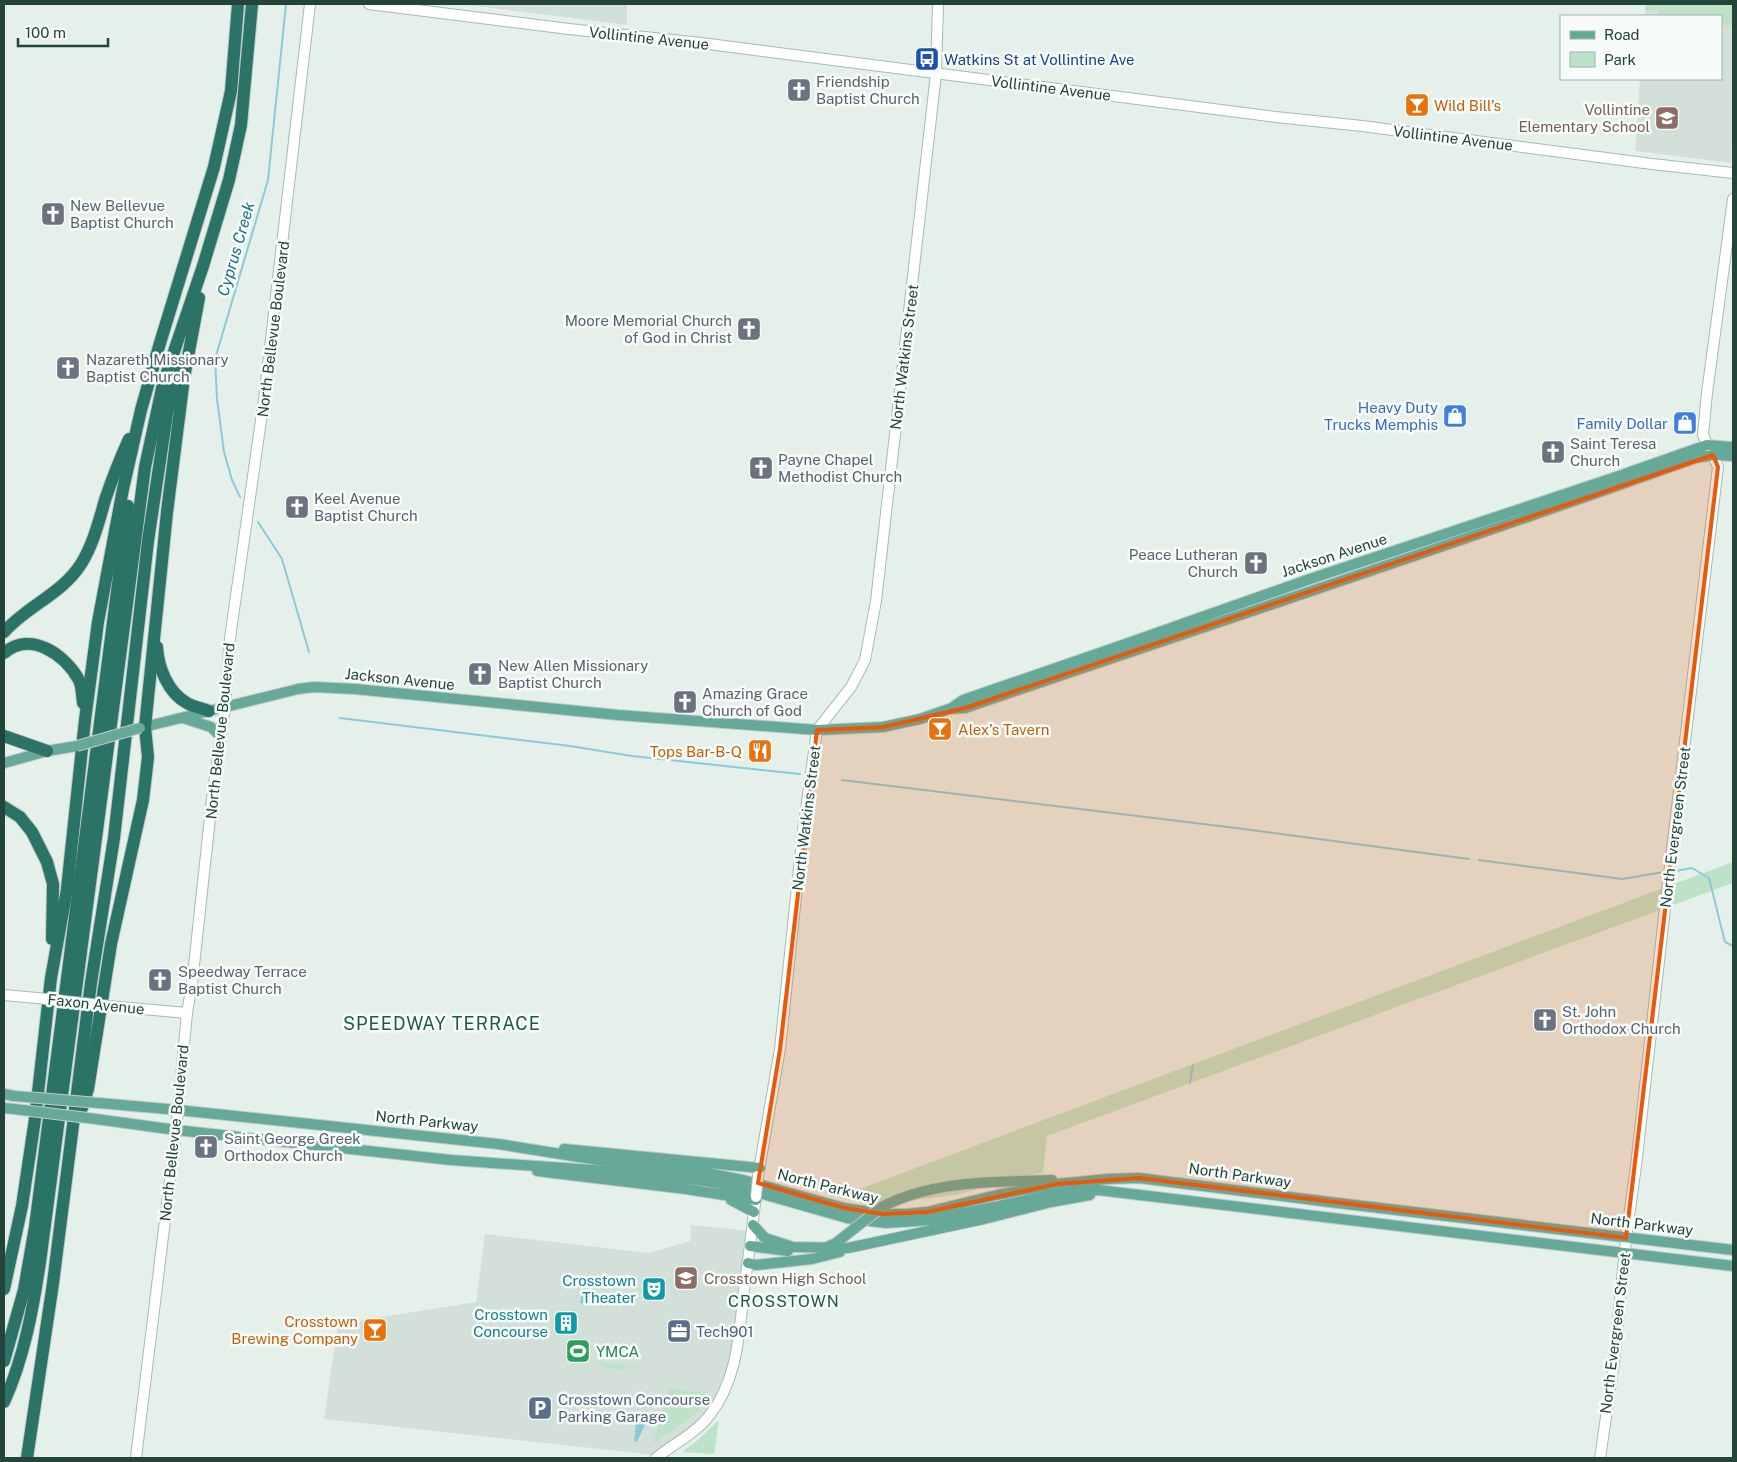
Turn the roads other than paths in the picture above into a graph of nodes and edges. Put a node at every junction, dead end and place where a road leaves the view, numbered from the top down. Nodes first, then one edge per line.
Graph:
1 (310, 4) edge
2 (369, 4) edge
3 (938, 4) edge
4 (238, 5) edge
5 (252, 6) edge
6 (936, 74) junction
7 (1733, 173) edge
8 (1733, 199) edge
9 (209, 247) junction
10 (203, 266) junction
11 (141, 410) junction
12 (138, 424) junction
13 (1707, 445) junction
14 (1733, 447) edge
15 (1713, 454) junction
16 (1733, 456) edge
17 (156, 613) junction
18 (4, 632) edge
19 (4, 653) edge
20 (225, 706) junction
21 (950, 710) junction
22 (209, 711) junction
23 (182, 718) junction
24 (85, 720) junction
25 (143, 728) junction
26 (817, 730) junction
27 (4, 736) edge
28 (221, 737) junction
29 (48, 751) junction
30 (4, 763) edge
31 (4, 806) edge
32 (51, 978) junction
33 (4, 995) edge
34 (187, 1013) junction
35 (9, 1095) edge
36 (9, 1108) edge
37 (178, 1110) junction
38 (176, 1130) junction
39 (73, 1136) junction
40 (498, 1144) junction
41 (494, 1164) junction
42 (759, 1172) junction
43 (1108, 1179) junction
44 (1113, 1191) junction
45 (721, 1195) junction
46 (756, 1199) junction
47 (754, 1212) junction
48 (752, 1225) junction
49 (1626, 1238) junction
50 (750, 1246) junction
51 (848, 1248) junction
52 (822, 1249) junction
53 (1733, 1250) edge
54 (1625, 1254) junction
55 (748, 1262) junction
56 (1733, 1266) edge
57 (4, 1289) edge
58 (4, 1361) edge
59 (4, 1402) edge
60 (27, 1458) edge
61 (136, 1458) edge
62 (656, 1458) edge
63 (1600, 1458) edge

1 - 20 street, North Bellevue Boulevard
2 - 6 street, Vollintine Avenue
3 - 6 street, North Watkins Street
4 - 11 highway
5 - 9 highway
6 - 7 street, Vollintine Avenue
6 - 26 street, North Watkins Street
8 - 13 street, North Evergreen Street
9 - 10 highway
9 - 17 highway
10 - 39 highway
10 - 59 highway
11 - 12 highway
11 - 18 highway
12 - 24 highway
12 - 58 highway
13 - 14 main road, Jackson Avenue
13 - 15 street, North Evergreen Street
13 - 21 main road, Jackson Avenue
15 - 16 main road, Jackson Avenue
15 - 21 main road, Jackson Avenue
15 - 49 street, North Evergreen Street
17 - 22 highway
17 - 25 highway
19 - 24 highway
20 - 22 main road, Jackson Avenue
20 - 26 main road, Jackson Avenue
20 - 28 street, North Bellevue Boulevard
21 - 26 main road, Jackson Avenue
22 - 23 main road, Jackson Avenue
23 - 25 main road, Jackson Avenue
23 - 28 main road
24 - 32 highway
25 - 29 main road, Jackson Avenue, bridge
25 - 39 highway
26 - 42 street, North Watkins Street
27 - 29 highway
28 - 34 street, North Bellevue Boulevard
29 - 30 main road, Jackson Avenue
31 - 32 highway
32 - 57 highway
33 - 34 street, Faxon Avenue, bridge
34 - 37 street, North Bellevue Boulevard
35 - 37 main road, North Parkway, bridge
36 - 38 main road, North Parkway, bridge
37 - 38 street, North Bellevue Boulevard
37 - 40 main road, North Parkway
38 - 41 main road, North Parkway
38 - 61 street, North Bellevue Boulevard
39 - 60 highway
40 - 42 main road
40 - 43 main road, North Parkway
41 - 44 main road, North Parkway
41 - 45 main road
42 - 46 street, North Watkins Street, bridge
43 - 49 main road, North Parkway
43 - 52 main road, bridge
44 - 51 main road
44 - 54 main road, North Parkway
45 - 46 main road
45 - 47 main road
46 - 47 street, North Watkins Street
47 - 48 street, North Watkins Street
48 - 50 street, North Watkins Street
48 - 52 main road
49 - 53 main road, North Parkway
49 - 54 street, North Evergreen Street
50 - 52 main road
50 - 55 street, North Watkins Street
51 - 52 main road
51 - 55 main road
54 - 56 main road, North Parkway
54 - 63 street, North Evergreen Street
55 - 62 street, North Watkins Street

